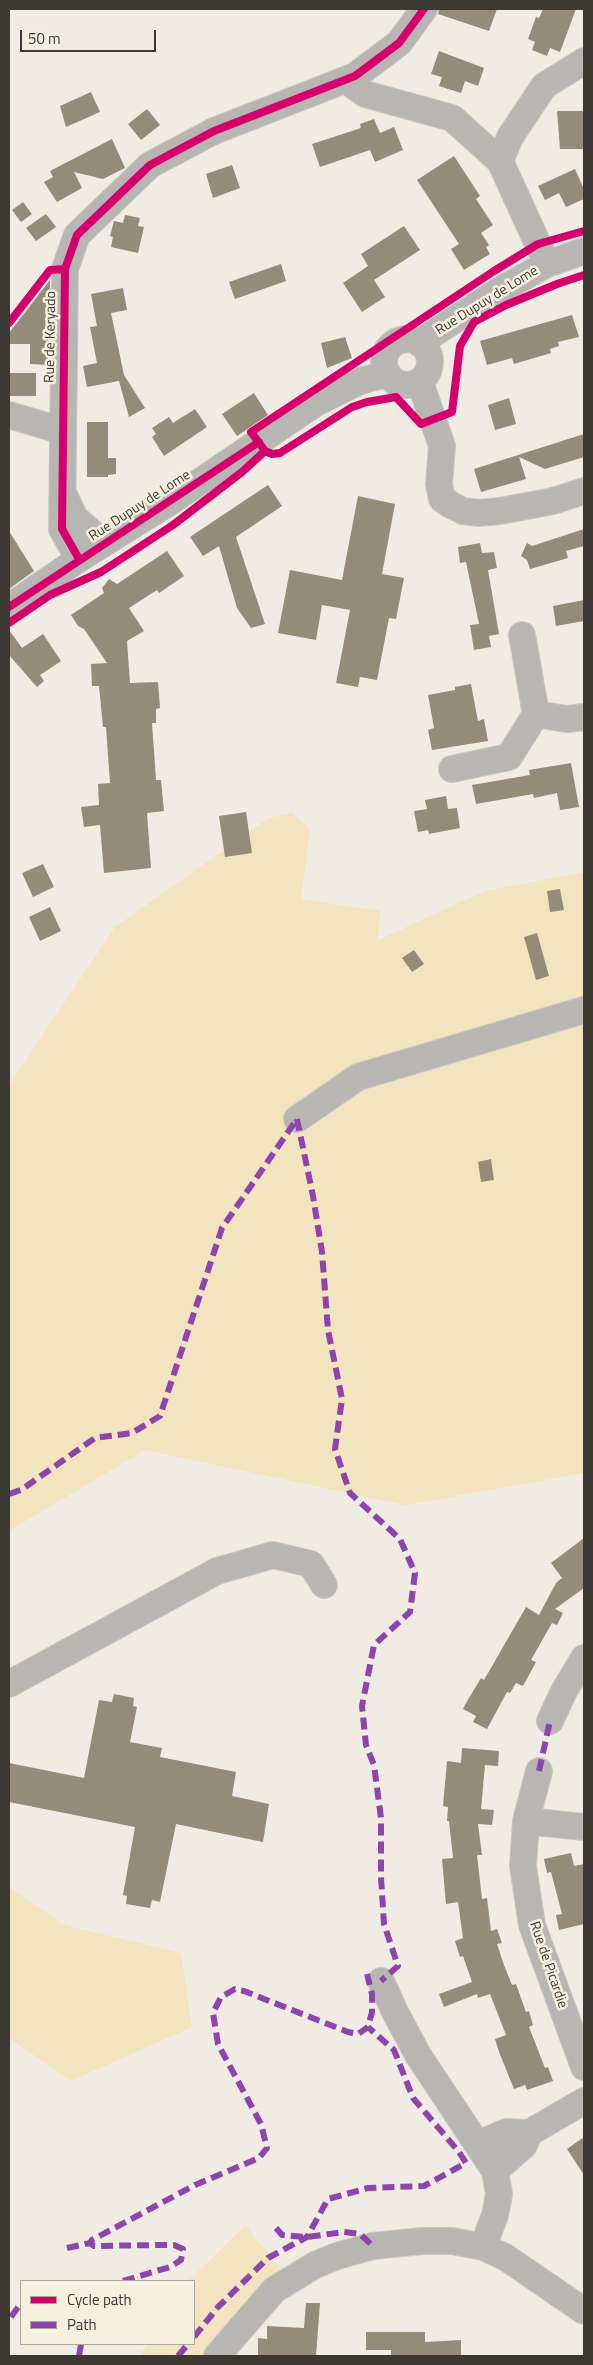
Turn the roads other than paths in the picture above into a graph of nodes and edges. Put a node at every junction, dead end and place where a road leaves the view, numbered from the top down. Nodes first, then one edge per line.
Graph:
1 (424, 9) edge
2 (584, 61) edge
3 (346, 80) junction
4 (500, 161) junction
5 (584, 251) edge
6 (547, 264) junction
7 (419, 343) junction
8 (386, 374) junction
9 (420, 382) junction
10 (9, 415) edge
11 (63, 431) junction
12 (584, 491) edge
13 (64, 495) junction
14 (104, 543) junction
15 (79, 559) junction
16 (9, 607) edge
17 (522, 636) dead end
18 (536, 714) junction
19 (584, 718) edge
20 (452, 769) dead end
21 (584, 1010) edge
22 (297, 1119) dead end
23 (324, 1585) dead end
24 (584, 1658) edge
25 (9, 1684) edge
26 (550, 1721) dead end
27 (539, 1771) dead end
28 (526, 1822) junction
29 (584, 1828) edge
30 (381, 1981) dead end
31 (579, 2035) edge
32 (584, 2068) edge
33 (584, 2101) edge
34 (529, 2133) junction
35 (478, 2144) junction
36 (495, 2171) junction
37 (483, 2248) junction
38 (584, 2311) edge
39 (217, 2356) edge

1 - 3 street, Rue de Keryado
2 - 4 street
3 - 4 street
3 - 11 street, Rue de Keryado
4 - 6 street
5 - 6 street, Rue Dupuy de Lome
6 - 7 street, Rue Dupuy de Lome
7 - 8 street
7 - 9 street, Rue Dupuy de Lome
8 - 9 street
8 - 14 street, Rue Dupuy de Lome
9 - 12 street
10 - 11 street
11 - 13 street, Rue de Keryado
13 - 14 street, Rue de Keryado
13 - 15 street, Rue de Keryado
14 - 15 street, Rue Dupuy de Lome
15 - 16 street, Rue Dupuy de Lome
17 - 18 street
18 - 19 street
18 - 20 street
21 - 22 street
23 - 25 street
24 - 26 street
27 - 28 street, Rue de Picardie
28 - 29 street
28 - 31 street, Rue de Picardie
30 - 35 street
31 - 32 street, Rue de Picardie
33 - 34 street
34 - 35 street
34 - 36 street
35 - 36 street
36 - 37 street
37 - 38 street
37 - 39 street

